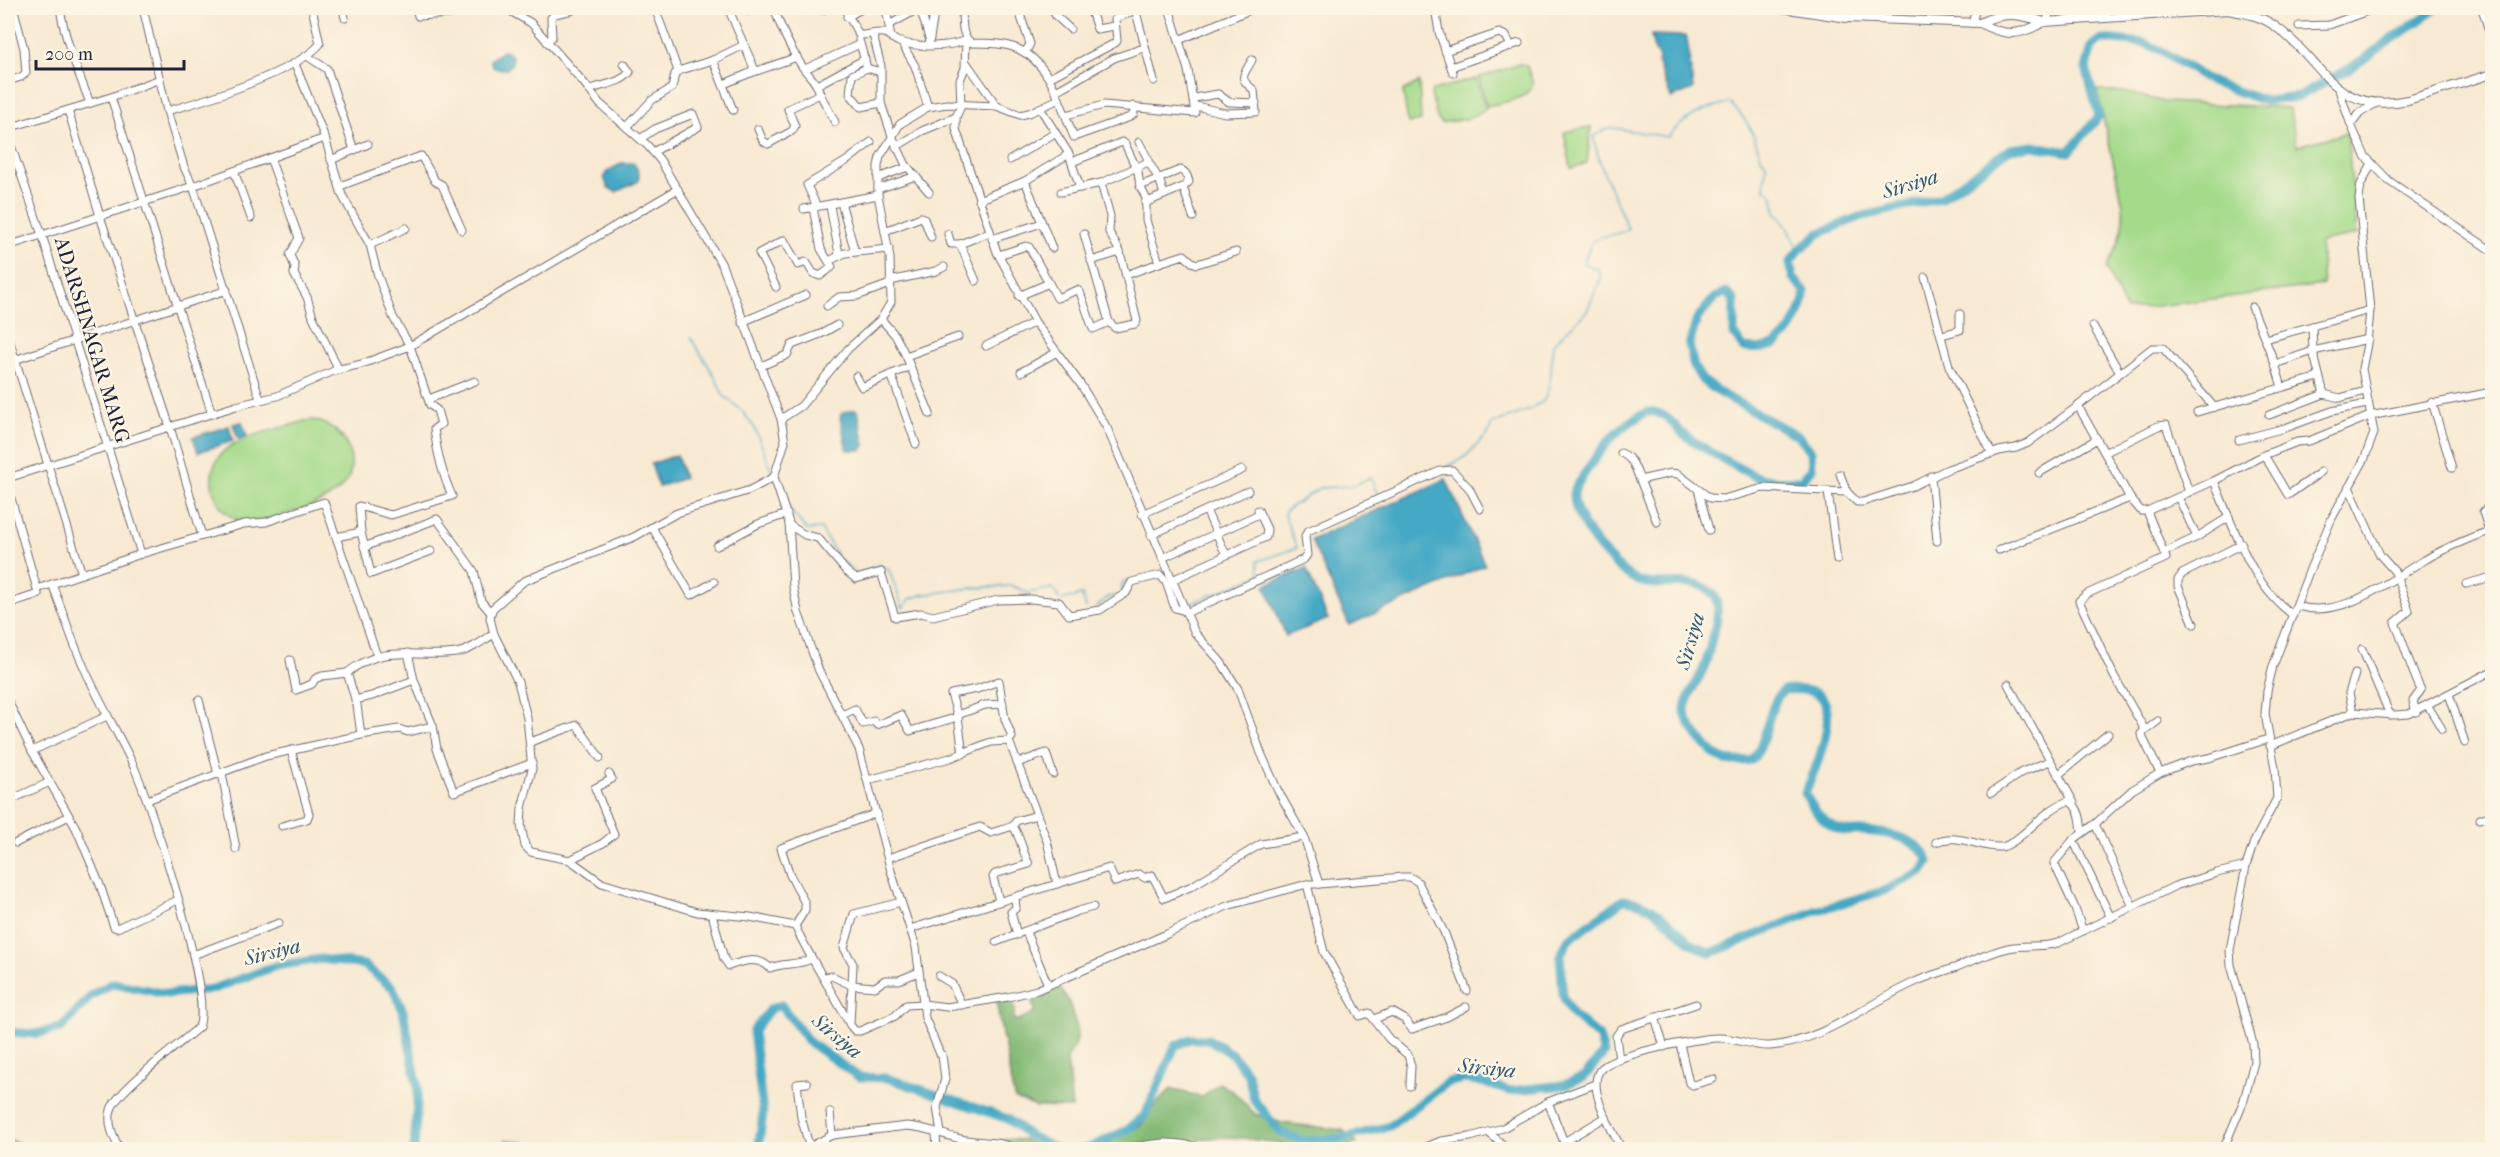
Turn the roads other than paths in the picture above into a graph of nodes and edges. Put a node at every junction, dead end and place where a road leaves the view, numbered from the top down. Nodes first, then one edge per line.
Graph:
1 (60, 8) edge
2 (143, 8) edge
3 (312, 8) edge
4 (343, 8) edge
5 (416, 8) edge
6 (473, 8) edge
7 (505, 8) edge
8 (655, 8) edge
9 (728, 8) edge
10 (747, 8) edge
11 (759, 8) edge
12 (774, 8) edge
13 (843, 8) edge
14 (863, 8) edge
15 (886, 8) edge
16 (920, 8) edge
17 (935, 8) edge
18 (962, 8) edge
19 (1018, 8) edge
20 (1051, 8) edge
21 (1090, 8) edge
22 (1169, 8) edge
23 (1254, 8) edge
24 (1435, 8) edge
25 (1782, 8) edge
26 (1976, 8) edge
27 (2050, 8) edge
28 (2350, 8) edge
29 (2376, 8) edge
30 (2482, 8) edge
31 (1135, 9) edge
32 (14, 10) dead end
33 (573, 10) dead end
34 (847, 17) junction
35 (345, 18) dead end
36 (2349, 18) junction
37 (2046, 22) junction
38 (1976, 23) junction
39 (889, 25) junction
40 (1114, 26) junction
41 (2299, 26) dead end
42 (1070, 29) dead end
43 (873, 34) junction
44 (859, 35) junction
45 (891, 38) junction
46 (966, 40) junction
47 (1179, 40) junction
48 (2493, 41) edge
49 (547, 42) junction
50 (901, 42) junction
51 (929, 42) junction
52 (1519, 43) dead end
53 (860, 44) junction
54 (744, 45) junction
55 (1511, 46) junction
56 (1144, 48) junction
57 (1445, 51) junction
58 (1025, 53) junction
59 (306, 56) junction
60 (797, 57) junction
61 (865, 59) junction
62 (713, 60) junction
63 (1252, 60) dead end
64 (966, 62) junction
65 (295, 64) junction
66 (624, 64) dead end
67 (867, 68) junction
68 (805, 69) junction
69 (678, 71) junction
70 (880, 72) junction
71 (750, 73) junction
72 (2493, 74) edge
73 (1049, 78) junction
74 (160, 80) junction
75 (8, 81) edge
76 (1154, 81) dead end
77 (724, 84) junction
78 (817, 86) junction
79 (2336, 88) junction
80 (589, 90) junction
81 (820, 94) junction
82 (1057, 95) junction
83 (111, 97) junction
84 (1195, 102) junction
85 (2379, 102) junction
86 (90, 103) junction
87 (881, 103) junction
88 (1256, 103) junction
89 (961, 106) junction
90 (997, 106) junction
91 (1133, 106) junction
92 (928, 107) junction
93 (1040, 108) junction
94 (68, 110) junction
95 (733, 110) dead end
96 (167, 111) junction
97 (1066, 116) junction
98 (956, 117) junction
99 (836, 122) dead end
100 (2351, 125) junction
101 (8, 128) edge
102 (627, 128) junction
103 (758, 129) dead end
104 (1056, 134) junction
105 (892, 136) junction
106 (8, 138) edge
107 (326, 138) junction
108 (640, 139) junction
109 (871, 142) dead end
110 (1140, 142) dead end
111 (368, 144) dead end
112 (896, 147) junction
113 (354, 150) junction
114 (653, 152) junction
115 (1069, 154) junction
116 (270, 158) junction
117 (331, 160) junction
118 (1010, 160) dead end
119 (1148, 161) junction
120 (1072, 162) junction
121 (2372, 163) junction
122 (908, 167) junction
123 (1136, 168) junction
124 (234, 171) junction
125 (916, 176) junction
126 (878, 178) junction
127 (1159, 178) junction
128 (1025, 181) junction
129 (1101, 183) junction
130 (193, 186) junction
131 (340, 186) junction
132 (1140, 186) junction
133 (1183, 187) junction
134 (1080, 188) junction
135 (678, 189) junction
136 (878, 192) junction
137 (929, 192) dead end
138 (1061, 192) dead end
139 (1164, 195) junction
140 (979, 200) junction
141 (145, 202) junction
142 (841, 202) junction
143 (1145, 203) junction
144 (830, 206) junction
145 (815, 207) junction
146 (804, 209) dead end
147 (100, 216) junction
148 (1193, 217) dead end
149 (251, 218) dead end
150 (1042, 223) junction
151 (406, 228) dead end
152 (462, 230) dead end
153 (885, 231) junction
154 (948, 234) dead end
155 (1084, 234) dead end
156 (42, 235) junction
157 (991, 236) junction
158 (932, 237) dead end
159 (960, 244) junction
160 (370, 245) junction
161 (8, 246) edge
162 (1052, 248) dead end
163 (889, 249) junction
164 (855, 252) junction
165 (1120, 252) junction
166 (1236, 252) dead end
167 (2493, 252) edge
168 (839, 254) junction
169 (999, 255) junction
170 (829, 261) junction
171 (1091, 261) junction
172 (1159, 263) junction
173 (945, 267) dead end
174 (1126, 274) junction
175 (1925, 277) dead end
176 (976, 281) dead end
177 (890, 282) junction
178 (1049, 282) junction
179 (776, 286) dead end
180 (227, 290) junction
181 (806, 295) dead end
182 (1019, 296) junction
183 (827, 306) dead end
184 (2252, 307) dead end
185 (179, 308) junction
186 (2370, 310) junction
187 (1959, 314) dead end
188 (881, 319) junction
189 (135, 322) junction
190 (742, 322) junction
191 (1035, 322) junction
192 (1108, 322) junction
193 (837, 325) dead end
194 (2093, 326) dead end
195 (2312, 326) junction
196 (1942, 335) junction
197 (8, 336) edge
198 (958, 337) dead end
199 (2265, 339) junction
200 (2368, 339) junction
201 (75, 341) junction
202 (410, 346) junction
203 (986, 346) dead end
204 (2313, 351) junction
205 (1057, 352) junction
206 (906, 356) junction
207 (11, 361) edge
208 (2275, 364) junction
209 (761, 366) junction
210 (909, 367) junction
211 (339, 369) junction
212 (1021, 372) dead end
213 (2121, 373) junction
214 (891, 374) junction
215 (856, 376) dead end
216 (2319, 377) junction
217 (475, 381) dead end
218 (2282, 387) junction
219 (2365, 391) junction
220 (2493, 392) edge
221 (2324, 394) junction
222 (260, 399) junction
223 (429, 399) junction
224 (2432, 402) junction
225 (2367, 404) junction
226 (2078, 406) junction
227 (2214, 407) junction
228 (2198, 412) dead end
229 (212, 414) junction
230 (930, 414) dead end
231 (2269, 415) dead end
232 (2370, 416) junction
233 (781, 419) junction
234 (170, 427) junction
235 (2097, 439) junction
236 (2239, 440) dead end
237 (916, 444) dead end
238 (108, 447) junction
239 (2106, 452) junction
240 (1621, 453) dead end
241 (1992, 454) junction
242 (2264, 455) junction
243 (49, 466) junction
244 (2452, 468) dead end
245 (1242, 470) dead end
246 (2321, 472) dead end
247 (2039, 473) dead end
248 (1840, 474) dead end
249 (1931, 476) junction
250 (774, 477) junction
251 (8, 478) edge
252 (1640, 480) junction
253 (2214, 481) junction
254 (2349, 487) junction
255 (8, 488) edge
256 (1698, 489) junction
257 (1248, 491) dead end
258 (1828, 491) junction
259 (1847, 492) junction
260 (2189, 492) junction
261 (2178, 497) junction
262 (2130, 498) junction
263 (2493, 503) edge
264 (1480, 509) dead end
265 (1206, 510) junction
266 (2147, 511) junction
267 (787, 514) junction
268 (1142, 514) junction
269 (2229, 517) junction
270 (1657, 522) dead end
271 (789, 525) junction
272 (652, 526) junction
273 (1709, 530) dead end
274 (2491, 531) edge
275 (361, 532) junction
276 (1217, 533) junction
277 (1151, 534) junction
278 (202, 536) junction
279 (336, 537) junction
280 (2197, 537) junction
281 (2493, 539) edge
282 (1937, 541) dead end
283 (2242, 544) junction
284 (717, 546) dead end
285 (364, 547) junction
286 (1999, 550) dead end
287 (431, 551) dead end
288 (2165, 552) junction
289 (141, 554) junction
290 (1226, 555) junction
291 (1162, 558) junction
292 (1837, 560) dead end
293 (82, 573) junction
294 (2493, 577) edge
295 (2397, 579) junction
296 (1172, 580) junction
297 (714, 582) dead end
298 (52, 584) junction
299 (2466, 584) dead end
300 (37, 589) junction
301 (8, 604) edge
302 (2297, 606) junction
303 (1184, 609) junction
304 (491, 613) junction
305 (2293, 615) junction
306 (2194, 624) dead end
307 (494, 634) junction
308 (2362, 650) dead end
309 (408, 653) junction
310 (377, 656) junction
311 (290, 660) dead end
312 (347, 673) junction
313 (2492, 673) edge
314 (2355, 674) dead end
315 (414, 680) junction
316 (2008, 684) dead end
317 (2449, 694) junction
318 (199, 700) dead end
319 (355, 700) junction
320 (8, 701) edge
321 (1004, 704) junction
322 (2428, 706) junction
323 (2353, 712) junction
324 (2416, 712) junction
325 (842, 715) junction
326 (2390, 715) junction
327 (106, 716) junction
328 (958, 716) junction
329 (2158, 721) dead end
330 (433, 726) junction
331 (2442, 729) dead end
332 (2145, 730) junction
333 (2109, 734) dead end
334 (361, 735) junction
335 (1009, 741) junction
336 (530, 742) junction
337 (2269, 742) junction
338 (2465, 743) dead end
339 (291, 750) junction
340 (32, 751) junction
341 (963, 754) junction
342 (600, 758) dead end
343 (2050, 761) junction
344 (1017, 763) junction
345 (532, 764) junction
346 (220, 773) junction
347 (2160, 773) junction
348 (609, 774) dead end
349 (1053, 774) dead end
350 (2058, 776) junction
351 (868, 780) junction
352 (50, 782) junction
353 (1991, 793) dead end
354 (147, 800) junction
355 (8, 801) edge
356 (2074, 803) junction
357 (877, 813) junction
358 (2493, 814) edge
359 (1037, 815) junction
360 (69, 816) junction
361 (2480, 819) dead end
362 (2096, 825) junction
363 (282, 826) dead end
364 (1013, 826) junction
365 (2082, 832) junction
366 (1304, 837) junction
367 (2073, 840) junction
368 (1936, 842) dead end
369 (16, 843) dead end
370 (236, 849) dead end
371 (888, 858) junction
372 (570, 860) junction
373 (2246, 866) junction
374 (1057, 884) junction
375 (1307, 884) junction
376 (1319, 884) junction
377 (1015, 898) junction
378 (178, 900) junction
379 (999, 901) junction
380 (902, 902) junction
381 (1093, 907) dead end
382 (2133, 907) junction
383 (712, 914) junction
384 (2111, 918) junction
385 (279, 922) dead end
386 (795, 926) junction
387 (910, 929) junction
388 (2083, 931) junction
389 (1026, 932) junction
390 (1017, 935) junction
391 (996, 942) dead end
392 (193, 955) junction
393 (811, 959) junction
394 (919, 972) junction
395 (939, 976) dead end
396 (824, 977) junction
397 (851, 985) junction
398 (1048, 985) junction
399 (1467, 991) dead end
400 (923, 1004) junction
401 (1696, 1004) dead end
402 (962, 1005) junction
403 (1466, 1007) dead end
404 (1655, 1017) junction
405 (1374, 1019) junction
406 (850, 1025) junction
407 (1680, 1044) junction
408 (1664, 1047) junction
409 (1619, 1060) junction
410 (1713, 1079) dead end
411 (807, 1083) dead end
412 (1595, 1084) junction
413 (1410, 1086) dead end
414 (1548, 1102) junction
415 (830, 1112) dead end
416 (1606, 1117) junction
417 (941, 1132) junction
418 (1488, 1132) junction
419 (832, 1135) junction
420 (1565, 1146) edge
421 (807, 1147) edge
422 (120, 1149) edge
423 (937, 1149) edge
424 (1018, 1149) edge
425 (1117, 1149) edge
426 (1202, 1149) edge
427 (1419, 1149) edge
428 (1509, 1149) edge
429 (1622, 1149) edge
430 (2223, 1149) edge

1 - 86 street
2 - 74 street
3 - 59 street
4 - 35 street
5 - 6 street
7 - 49 street
8 - 69 street
9 - 54 street
10 - 11 street
12 - 60 street
13 - 34 street
14 - 34 street
15 - 39 street
16 - 39 street
16 - 51 street
17 - 51 street
18 - 46 street
19 - 58 street
20 - 42 street
21 - 40 street
22 - 47 street
23 - 47 street
24 - 57 street
25 - 38 main road
26 - 38 street
27 - 37 street
28 - 36 street
29 - 36 street
30 - 48 street
31 - 40 street
31 - 56 street
32 - 75 street
33 - 49 street
34 - 44 street
36 - 41 street
37 - 38 main road
37 - 38 main road
37 - 79 main road
39 - 45 street
40 - 73 street
43 - 44 street
43 - 45 street
43 - 70 street
44 - 53 street
45 - 50 street
46 - 51 street
46 - 58 street
46 - 64 street
47 - 84 street
49 - 80 street
50 - 51 street
50 - 92 street
52 - 55 street
53 - 61 street
53 - 68 street
54 - 62 street
54 - 71 street
55 - 57 street
55 - 57 street
56 - 76 street
56 - 82 street
58 - 73 street
59 - 65 street
59 - 113 street
60 - 68 street
60 - 71 street
61 - 67 street
61 - 78 street
62 - 69 street
62 - 77 street
63 - 88 street
64 - 89 street
64 - 90 street
65 - 96 street
65 - 107 street
66 - 80 street
67 - 70 street
67 - 87 street
68 - 78 street
69 - 102 street
70 - 87 street
71 - 77 street
72 - 85 main road
73 - 82 street
74 - 83 street
74 - 96 street
77 - 95 street
78 - 81 street
79 - 85 main road
79 - 100 street
80 - 102 street
81 - 99 street
81 - 103 street
82 - 93 street
82 - 97 street
83 - 86 street
83 - 141 street
84 - 88 street
84 - 88 street
84 - 91 street
85 - 100 street
86 - 94 street
87 - 105 street
89 - 90 street
89 - 92 street
89 - 98 street
90 - 93 street
91 - 97 street
91 - 97 street
92 - 105 street
93 - 104 street
94 - 101 street
94 - 147 street
96 - 130 street
98 - 112 street
98 - 140 street
100 - 121 street
102 - 108 street
104 - 115 street
104 - 118 street
105 - 112 street
105 - 126 street
106 - 156 street, ADARSHNAGAR MARG
107 - 116 street
107 - 117 street
108 - 114 street
108 - 114 street
109 - 145 street
110 - 119 street
111 - 113 street
112 - 122 street
113 - 117 street
114 - 135 street
115 - 120 street
115 - 128 street
116 - 124 street
116 - 211 street
117 - 131 street
119 - 123 street
119 - 127 street
120 - 123 street
120 - 134 street
121 - 167 street
121 - 186 street
122 - 125 street
122 - 126 street
123 - 129 street
123 - 132 street
124 - 130 street
124 - 149 street
125 - 136 street
125 - 137 street
126 - 136 street
127 - 132 street
127 - 133 street
127 - 139 street
128 - 140 street
128 - 150 street
129 - 134 street
129 - 165 street
130 - 141 street
130 - 180 street
131 - 152 street
131 - 160 street
132 - 143 street
133 - 139 street
133 - 148 street
134 - 138 street
135 - 190 street
135 - 202 street
136 - 142 street
136 - 153 street
139 - 143 street
140 - 157 street
141 - 147 street
141 - 185 street
142 - 144 street
142 - 164 street
143 - 172 street
144 - 145 street
144 - 168 street
145 - 146 street
145 - 170 street
147 - 156 street
147 - 189 street
150 - 157 street
150 - 162 street
151 - 160 street
153 - 158 street
153 - 163 street
154 - 159 street
155 - 171 street
156 - 161 street
156 - 201 street, ADARSHNAGAR MARG
157 - 159 street
157 - 169 street
159 - 176 street
160 - 202 street
163 - 164 street
163 - 177 street
164 - 168 street
165 - 171 street
165 - 174 street
166 - 172 street
168 - 170 street
169 - 178 street
169 - 182 street
170 - 179 street
171 - 192 street
172 - 174 street
173 - 177 street
174 - 192 street
175 - 196 street
177 - 183 street
177 - 188 street
178 - 182 street
178 - 192 street
180 - 185 street
180 - 222 street
181 - 190 street
182 - 191 street
184 - 199 street
185 - 189 street
185 - 229 street
186 - 195 street
186 - 200 street
187 - 196 street
188 - 206 street
188 - 233 street
189 - 201 street
189 - 234 street
190 - 209 street
191 - 203 street
191 - 205 street
193 - 209 street
194 - 213 street
195 - 199 street
195 - 204 street
196 - 241 street
197 - 207 street
198 - 206 street
199 - 208 street
200 - 204 street
200 - 219 street
201 - 207 street
201 - 238 street, ADARSHNAGAR MARG
202 - 211 street
202 - 223 street
204 - 208 street
204 - 216 street
205 - 212 street
205 - 268 street
206 - 210 street
207 - 243 street
208 - 218 street
209 - 233 street
210 - 214 street
210 - 230 street
211 - 222 street
213 - 226 street
213 - 227 street
214 - 215 street
214 - 237 street
216 - 218 street
216 - 221 street
217 - 223 street
218 - 227 street
219 - 221 street
219 - 225 street
220 - 224 street
221 - 231 street
222 - 229 street
223 - 275 street
224 - 232 street
224 - 244 street
225 - 232 street
225 - 236 street
226 - 235 street
226 - 241 street
227 - 228 street
229 - 234 street
232 - 242 street
232 - 254 street
233 - 250 street
234 - 238 street
234 - 278 street
235 - 239 street
235 - 247 street
238 - 243 street
238 - 289 street, ADARSHNAGAR MARG
239 - 260 street
239 - 262 street
240 - 252 street
241 - 249 street
242 - 246 street
242 - 253 street
243 - 251 street
243 - 293 street
245 - 268 street
248 - 259 street
249 - 259 street
249 - 282 street
250 - 267 street
250 - 272 street
252 - 256 street
252 - 270 street
253 - 260 street
253 - 269 street
254 - 295 street
254 - 302 street
255 - 300 street
256 - 258 street
256 - 273 street
257 - 265 street
258 - 259 street
258 - 292 street
260 - 261 street
261 - 266 street
261 - 280 street
262 - 266 street
262 - 286 street
263 - 274 street
264 - 303 street
265 - 276 street
265 - 277 street
266 - 288 street
267 - 271 street
267 - 284 street
268 - 277 street
269 - 280 street
269 - 283 street
271 - 303 street
271 - 325 street
272 - 297 street
272 - 304 street
274 - 281 street
274 - 295 street
275 - 279 street
275 - 285 street
276 - 290 street
276 - 290 street
276 - 291 street
277 - 291 street
278 - 279 street
278 - 289 street
279 - 310 street
280 - 288 street
283 - 305 street
283 - 306 street
285 - 287 street
285 - 304 street
288 - 332 street
289 - 293 street
290 - 296 street
291 - 296 street
293 - 298 street
294 - 299 street
295 - 302 street
295 - 324 street
296 - 303 street
298 - 300 street
298 - 327 street
300 - 301 street
302 - 305 street
303 - 366 street
304 - 307 street
305 - 337 street
307 - 309 street
307 - 336 street
308 - 326 street
309 - 310 street
309 - 315 street
310 - 312 street
311 - 312 street
312 - 319 street
313 - 317 street
314 - 323 street
315 - 319 street
315 - 330 street
316 - 343 street
317 - 322 street
317 - 338 street
318 - 346 street
319 - 334 street
320 - 340 street
321 - 328 street
321 - 328 street
321 - 335 street
322 - 324 street
322 - 331 street
323 - 326 street
323 - 337 street
324 - 326 street
325 - 328 street
325 - 351 street
327 - 340 street
327 - 354 street
328 - 341 street
329 - 332 street
330 - 334 street
330 - 345 street
332 - 347 street
333 - 350 street
334 - 339 street
335 - 341 street
335 - 344 street
336 - 342 street
336 - 345 street
337 - 347 street
337 - 373 street
339 - 346 street
339 - 363 street
340 - 352 street
341 - 351 street
343 - 350 street
343 - 353 street
344 - 349 street
344 - 359 street
345 - 372 street
346 - 354 street
346 - 370 street
347 - 362 street
348 - 372 street
350 - 356 street
351 - 357 street
352 - 355 street
352 - 360 street
354 - 378 street
356 - 365 street
356 - 368 street
357 - 371 street
357 - 386 street
358 - 361 street
359 - 364 street
359 - 374 street
360 - 369 street
360 - 378 street
362 - 365 street
362 - 382 street
364 - 371 street
364 - 379 street
365 - 367 street
366 - 374 street
366 - 376 street
367 - 384 street
367 - 388 street
371 - 380 street
372 - 383 street
373 - 382 street
373 - 430 street
374 - 377 street
375 - 376 street
375 - 398 street
375 - 405 street
376 - 399 street
377 - 379 street
377 - 390 street
378 - 392 street
379 - 387 street
380 - 387 street
380 - 397 street
381 - 389 street
382 - 384 street
383 - 386 street
383 - 393 street
384 - 388 street
385 - 392 street
386 - 393 street
387 - 394 street
388 - 407 street
389 - 390 street
389 - 398 street
390 - 391 street
392 - 422 street
393 - 396 street
394 - 397 street
394 - 400 street
395 - 402 street
396 - 397 street
396 - 406 street
397 - 406 street
398 - 402 street
400 - 402 street
400 - 406 street
400 - 417 street
401 - 404 street
403 - 405 street
404 - 408 street
404 - 409 street
405 - 413 street
407 - 408 street
407 - 410 street
408 - 409 street
409 - 412 street
411 - 421 street
412 - 414 street
412 - 416 street
414 - 418 street
414 - 420 street
415 - 419 street
416 - 420 street
416 - 429 street
417 - 419 street
417 - 423 street
417 - 424 street
418 - 427 street
418 - 428 street
419 - 421 street
425 - 426 street

